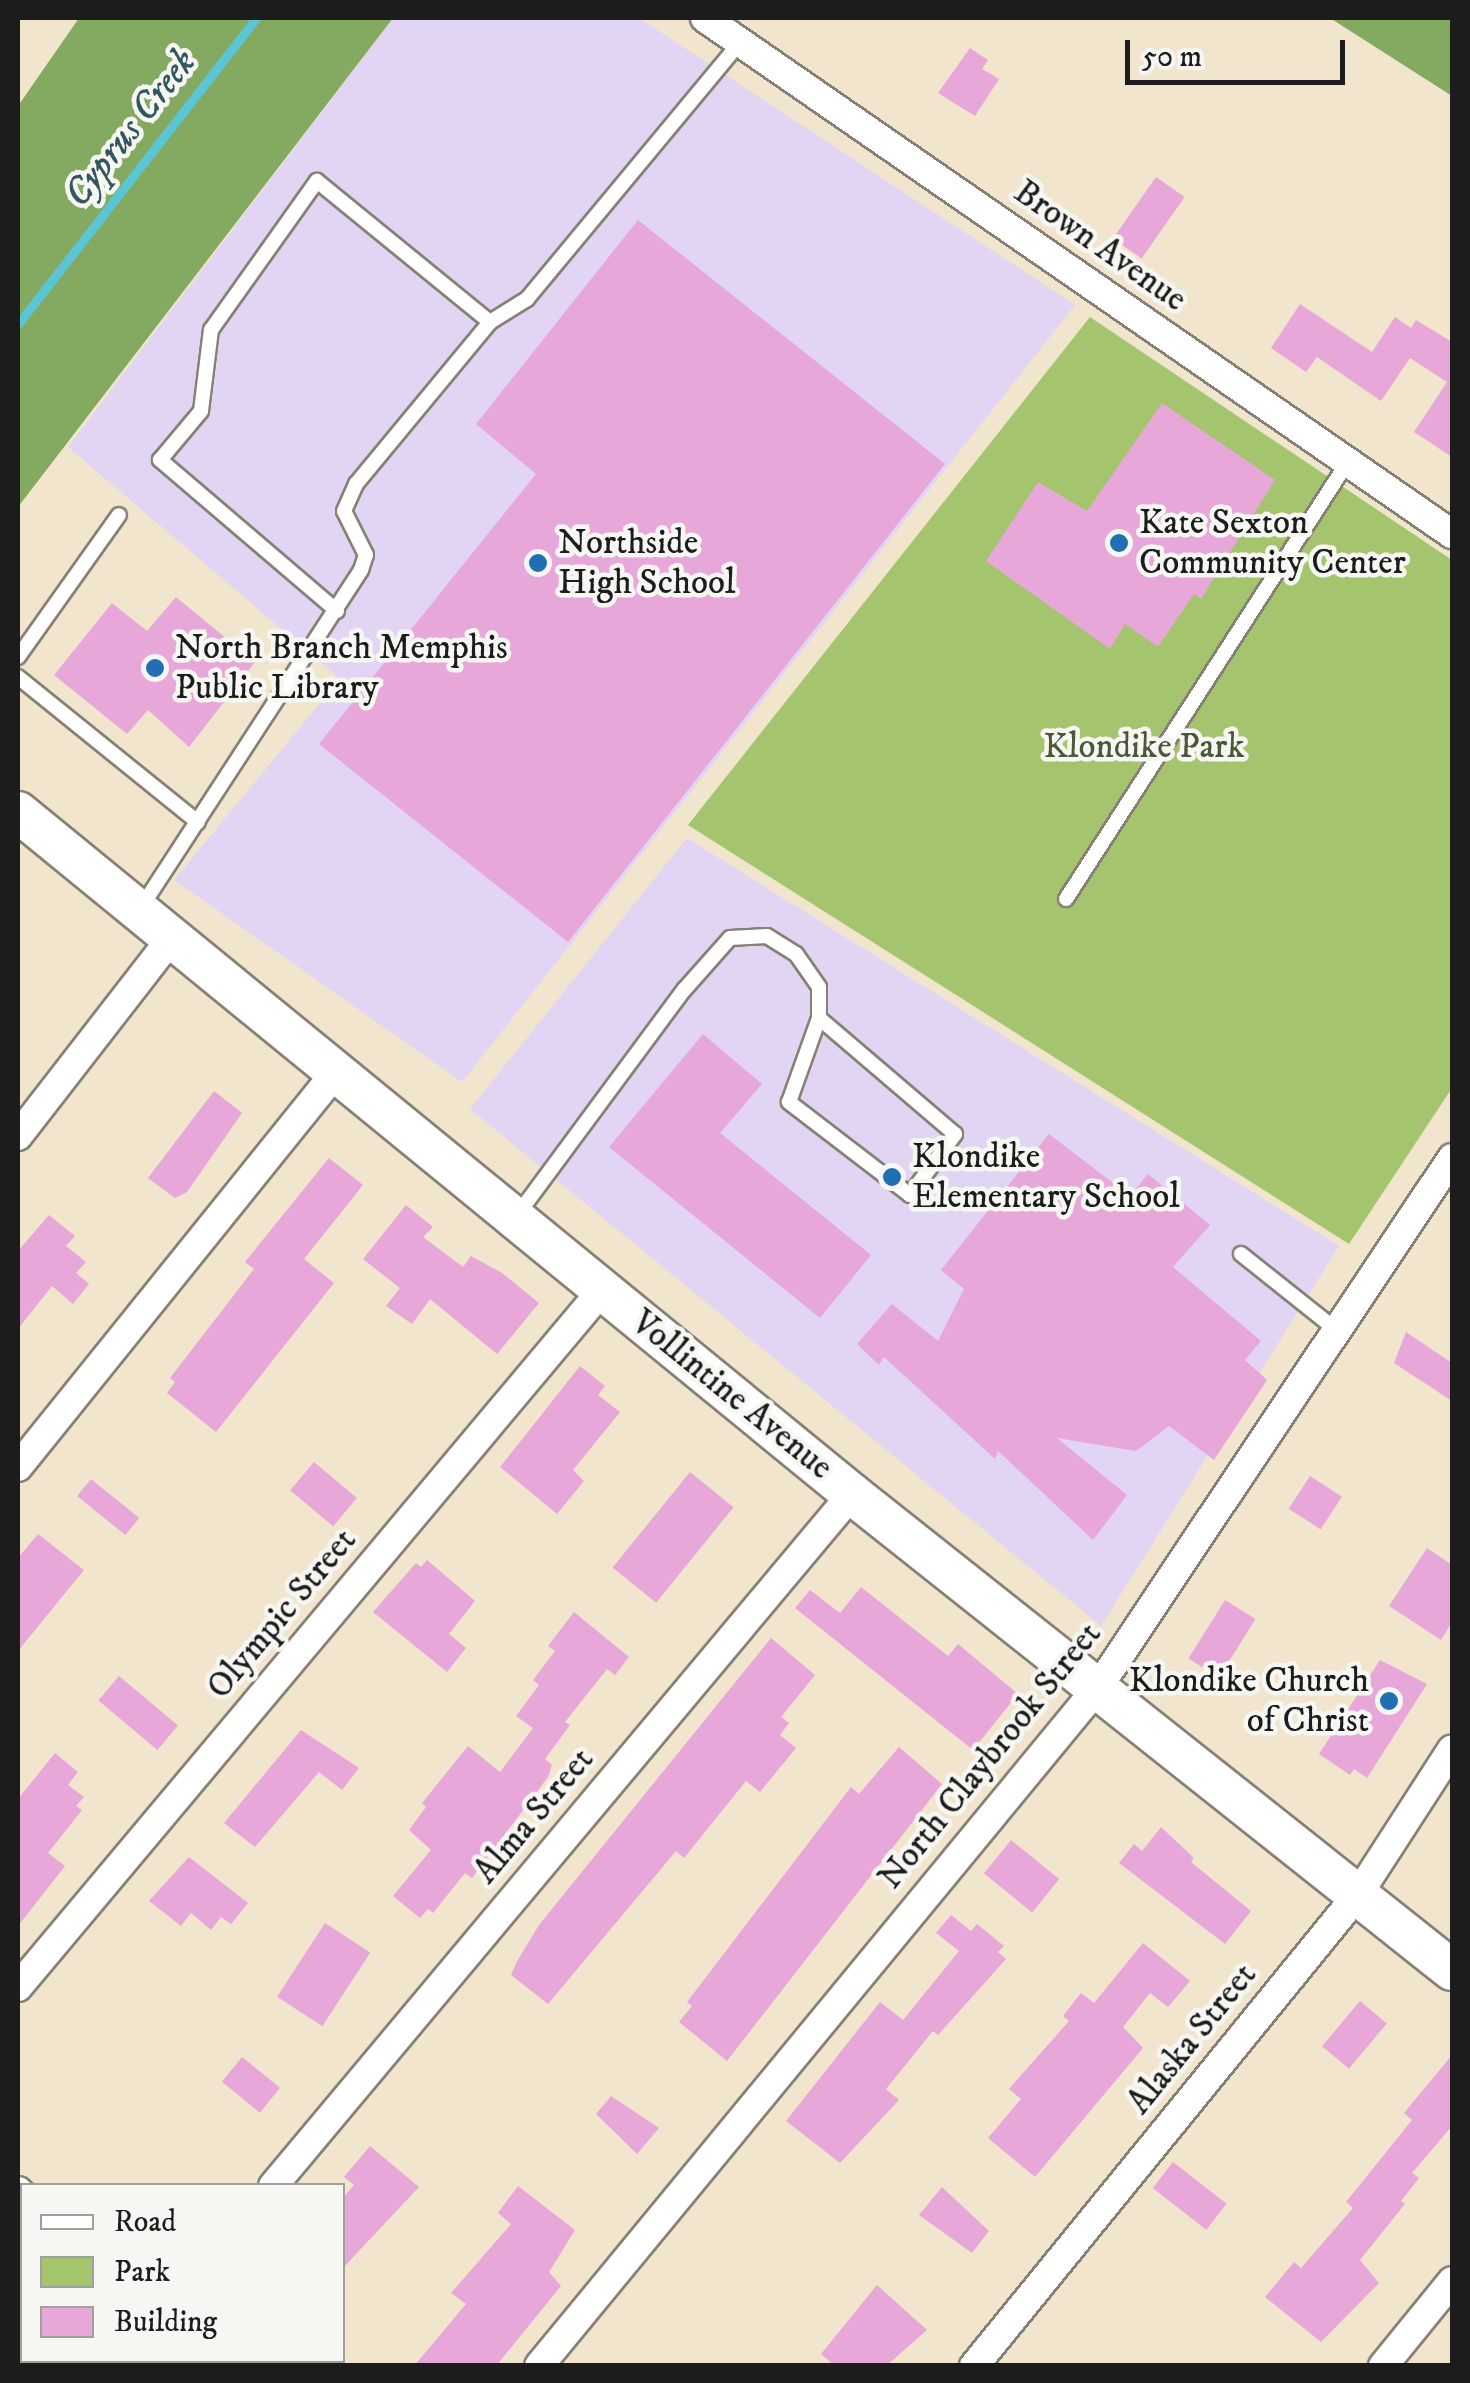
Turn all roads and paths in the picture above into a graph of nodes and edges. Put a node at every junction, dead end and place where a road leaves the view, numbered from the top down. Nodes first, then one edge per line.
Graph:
1 (705, 18) edge
2 (740, 42) junction
3 (490, 322) junction
4 (1347, 463) junction
5 (120, 515) dead end
6 (1452, 534) edge
7 (337, 611) junction
8 (18, 657) edge
9 (18, 676) edge
10 (18, 812) edge
11 (198, 822) junction
12 (1066, 899) dead end
13 (138, 911) junction
14 (171, 939) junction
15 (819, 1018) junction
16 (336, 1072) junction
17 (18, 1136) edge
18 (1452, 1158) edge
19 (514, 1218) junction
20 (1241, 1254) dead end
21 (603, 1289) junction
22 (1340, 1333) junction
23 (18, 1466) edge
24 (852, 1494) junction
25 (1099, 1686) junction
26 (1452, 1749) edge
27 (1359, 1893) junction
28 (1452, 1970) edge
29 (18, 1988) edge
30 (276, 2183) edge
31 (1452, 2281) edge
32 (539, 2366) edge
33 (974, 2366) edge
34 (1383, 2366) edge

1 - 2 street, Brown Avenue
2 - 3 lane
2 - 4 street, Brown Avenue
3 - 7 lane
3 - 7 lane
4 - 6 street, Brown Avenue
4 - 12 lane
5 - 8 lane
7 - 11 lane
9 - 11 lane
10 - 13 street, Vollintine Avenue
11 - 13 lane
13 - 14 street, Vollintine Avenue
14 - 16 street, Vollintine Avenue
14 - 17 street
15 - 15 lane
15 - 19 lane
16 - 19 street, Vollintine Avenue
16 - 23 street
18 - 22 street, North Claybrook Street
19 - 21 street, Vollintine Avenue
20 - 22 lane
21 - 24 street, Vollintine Avenue
21 - 29 street, Olympic Street
22 - 25 street, North Claybrook Street
24 - 25 street, Vollintine Avenue
24 - 30 street, Alma Street
25 - 27 street, Vollintine Avenue
25 - 32 street, North Claybrook Street
26 - 27 street, Alaska Street
27 - 28 street, Vollintine Avenue
27 - 33 street, Alaska Street
31 - 34 street

